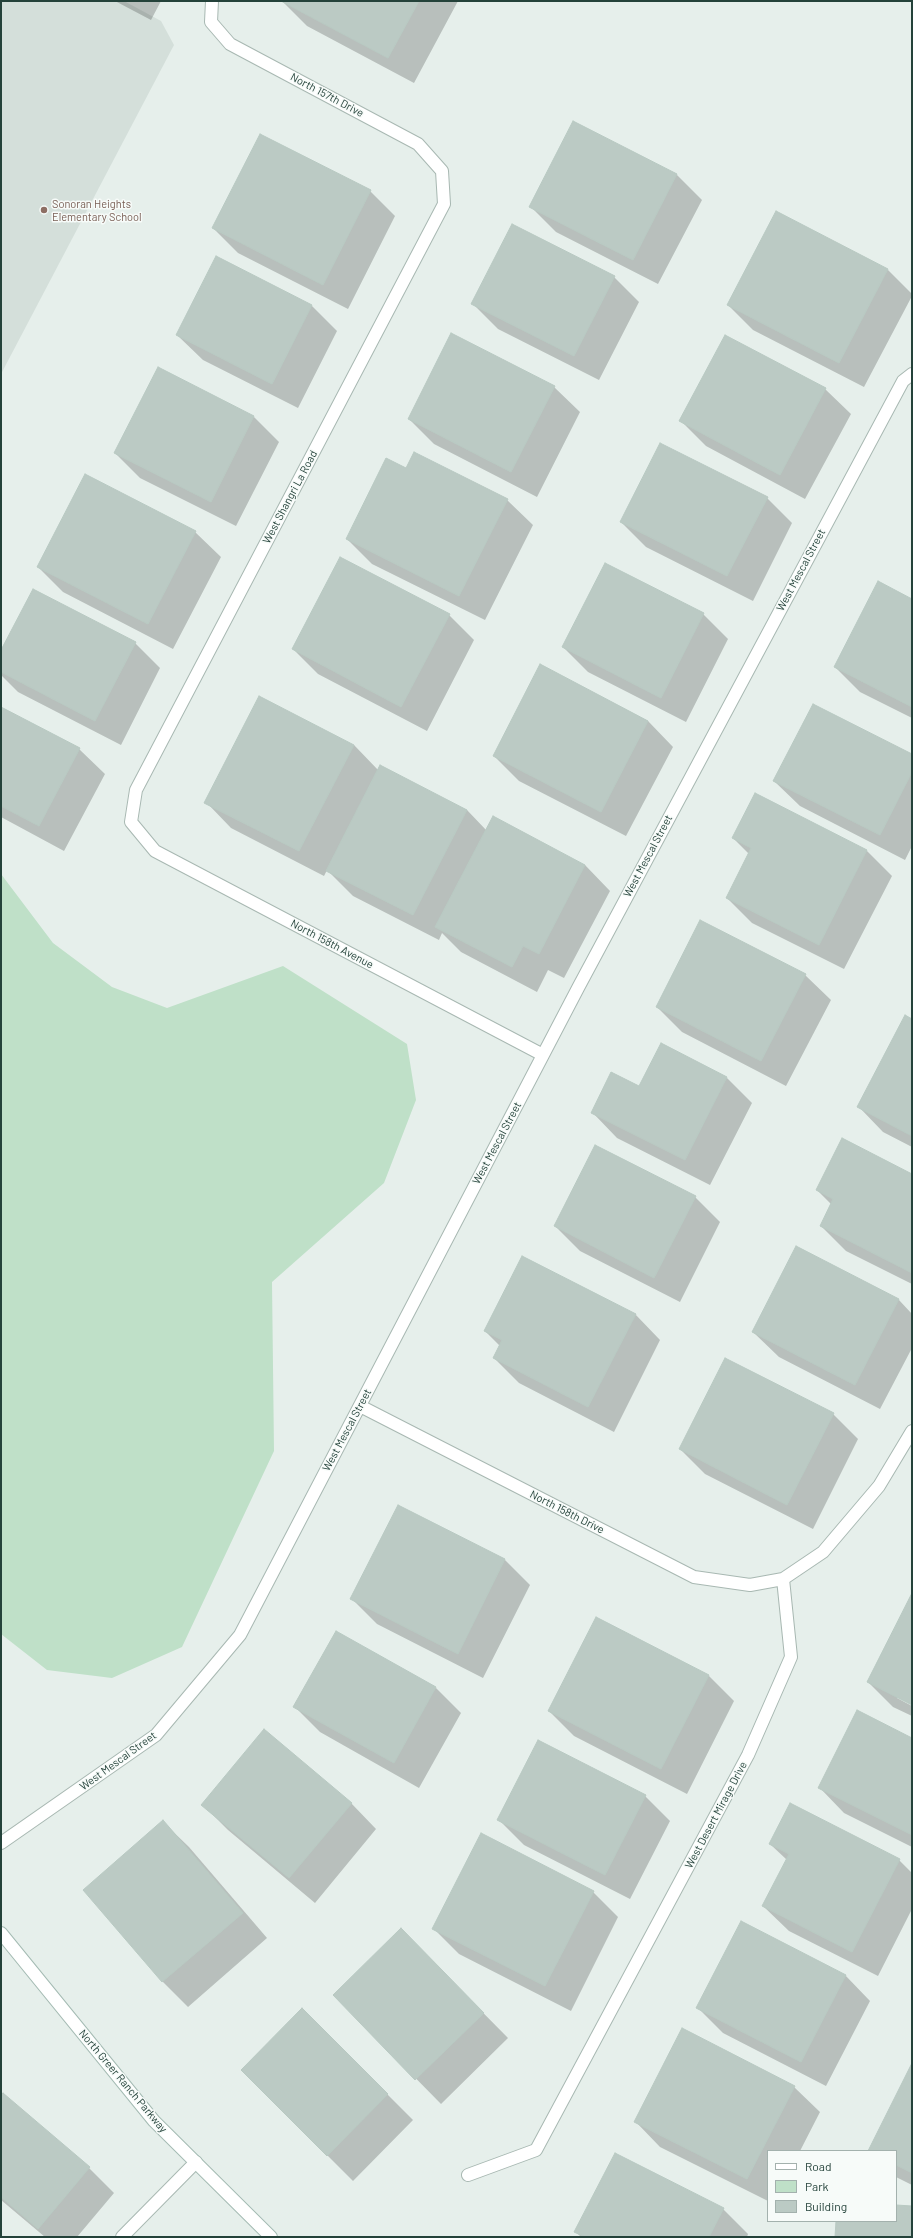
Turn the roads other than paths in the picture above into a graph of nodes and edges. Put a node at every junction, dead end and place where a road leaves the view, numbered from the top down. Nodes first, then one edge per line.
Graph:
1 (212, 1) edge
2 (442, 170) joint
3 (912, 374) edge
4 (131, 822) joint
5 (543, 1055) junction
6 (360, 1406) junction
7 (912, 1431) edge
8 (783, 1579) junction
9 (1, 1843) edge
10 (1, 1933) edge
11 (196, 2162) junction
12 (468, 2175) dead end
13 (122, 2237) edge
14 (271, 2237) edge

1 - 2 street, North 157th Drive
2 - 4 street, West Shangri La Road
3 - 5 street, West Mescal Street
4 - 5 street, North 158th Avenue
5 - 6 street, West Mescal Street
6 - 8 street, North 158th Drive
6 - 9 street, West Mescal Street
7 - 8 street
8 - 12 street, West Desert Mirage Drive
10 - 11 street, North Greer Ranch Parkway
11 - 13 street
11 - 14 street, North Greer Ranch Parkway

